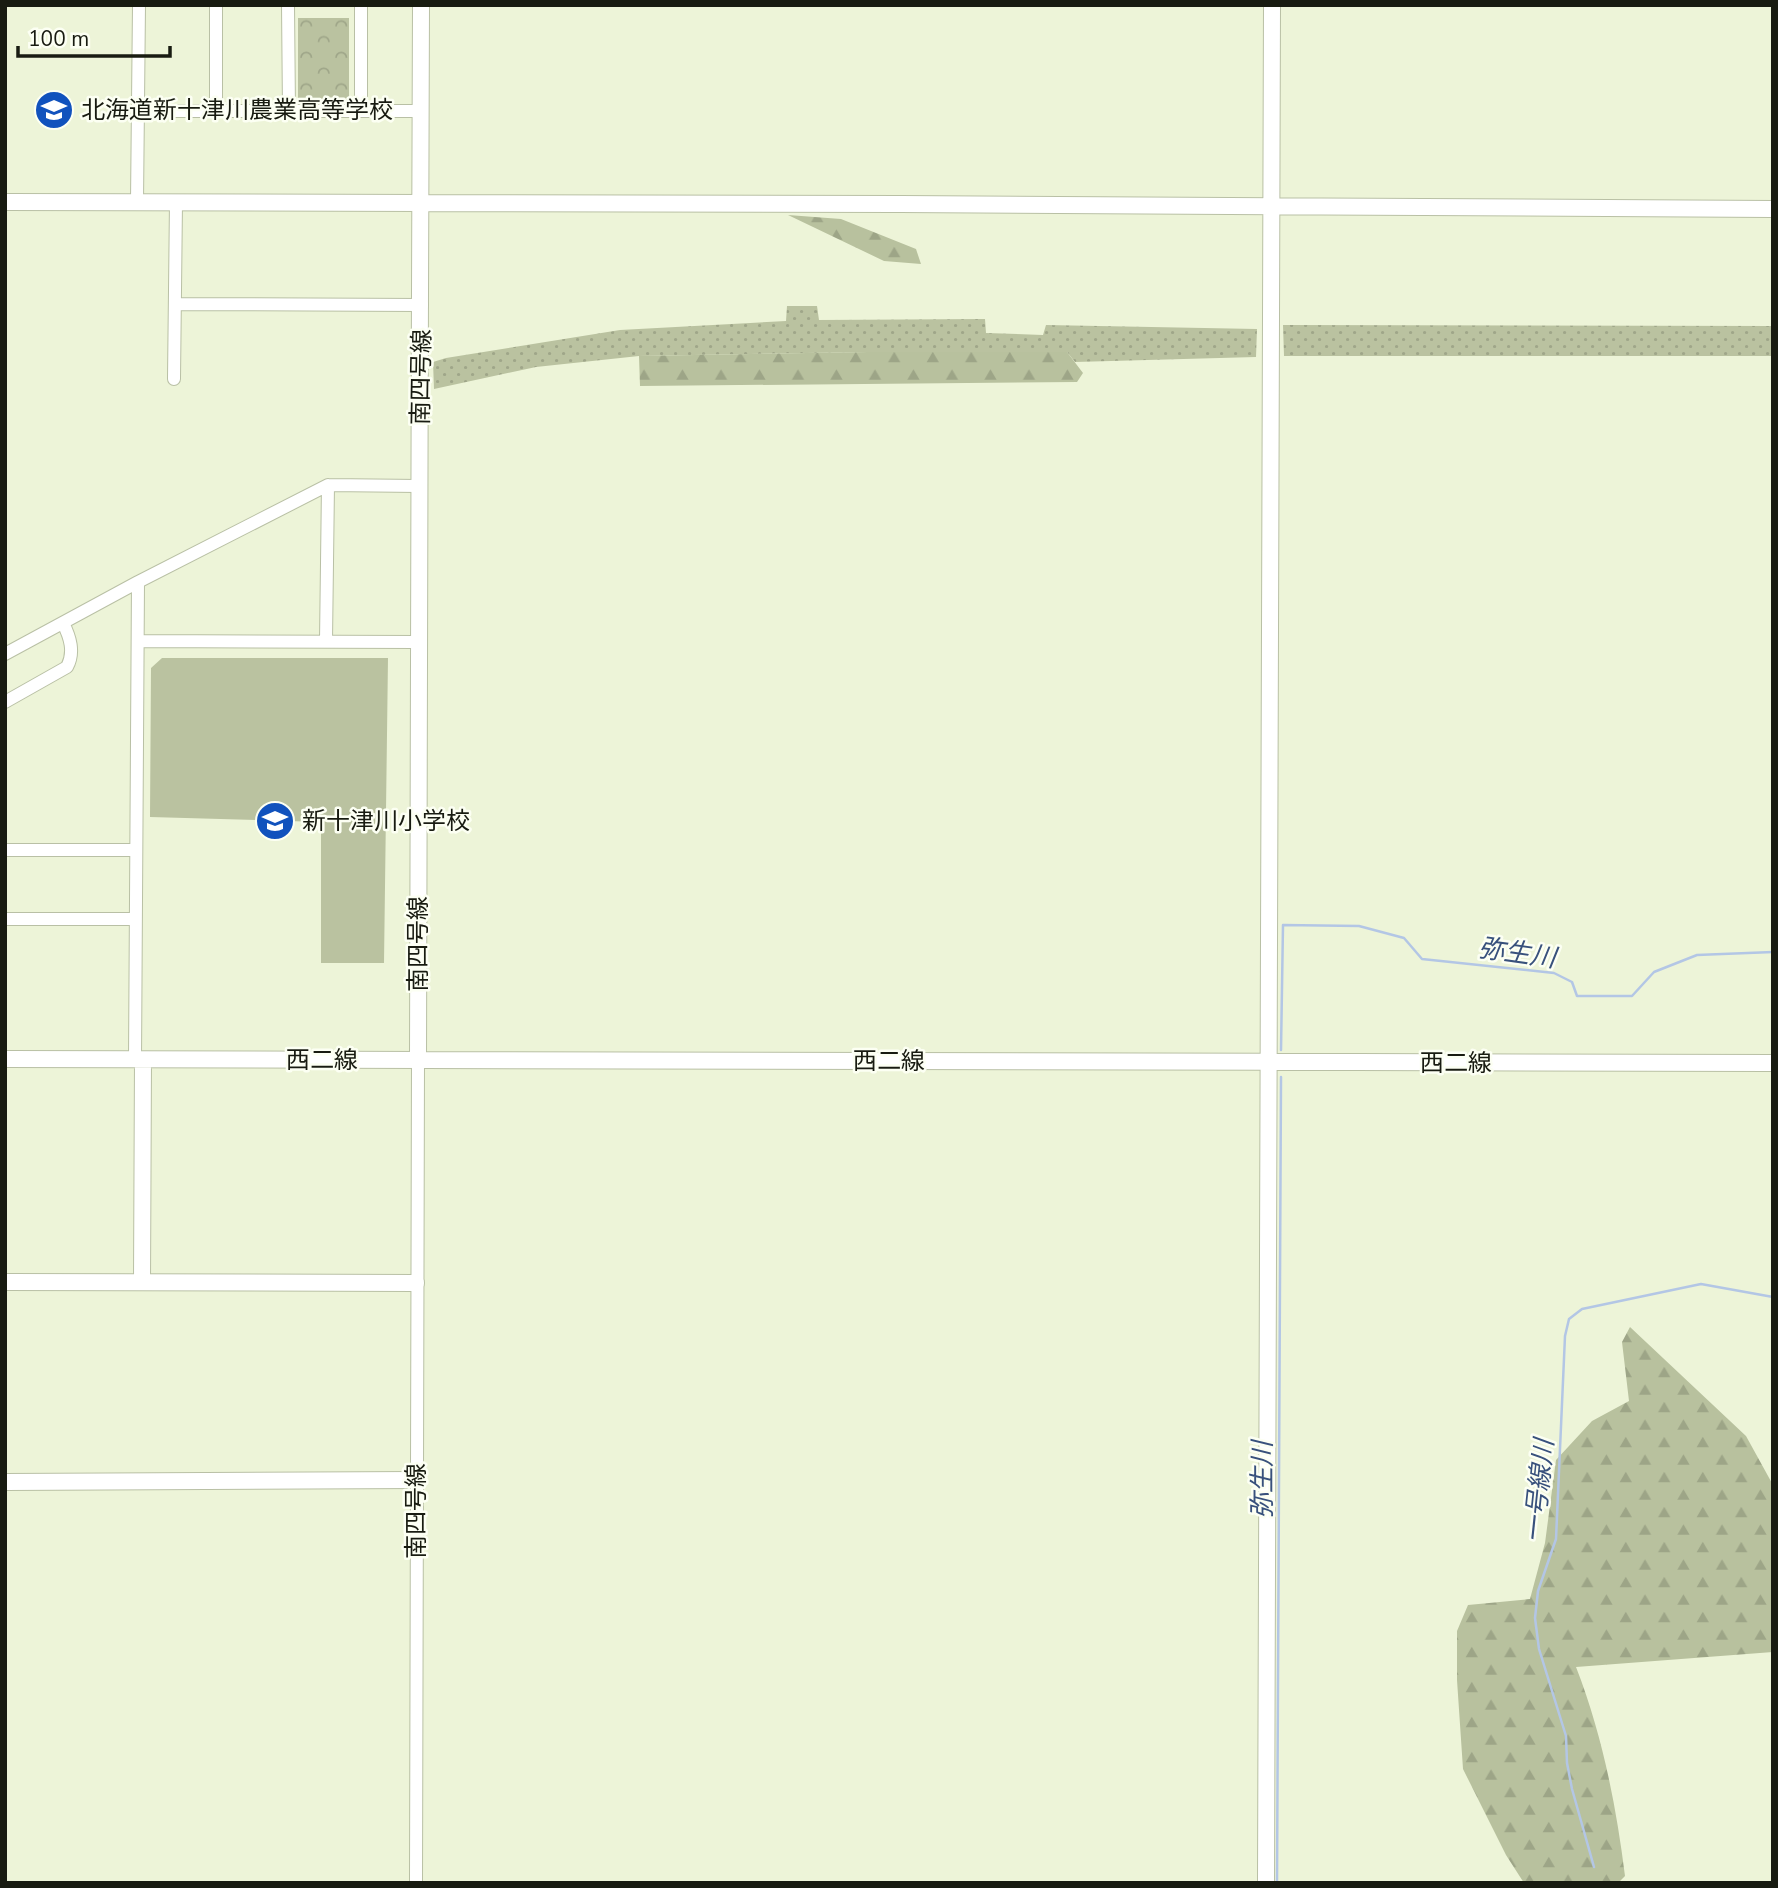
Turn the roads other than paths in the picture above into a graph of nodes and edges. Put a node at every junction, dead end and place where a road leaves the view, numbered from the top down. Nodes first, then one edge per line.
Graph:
1 (139, 5) edge
2 (216, 5) edge
3 (288, 5) edge
4 (361, 5) edge
5 (421, 5) edge
6 (1272, 5) edge
7 (139, 111) junction
8 (216, 111) junction
9 (289, 111) junction
10 (361, 111) junction
11 (421, 111) junction
12 (137, 201) junction
13 (422, 201) junction
14 (5, 202) edge
15 (176, 202) junction
16 (1272, 208) junction
17 (1773, 209) edge
18 (176, 304) junction
19 (422, 306) junction
20 (174, 379) dead end
21 (328, 485) junction
22 (419, 486) junction
23 (138, 582) junction
24 (63, 623) junction
25 (138, 641) junction
26 (326, 641) junction
27 (418, 642) junction
28 (5, 654) edge
29 (5, 702) edge
30 (5, 850) edge
31 (136, 850) junction
32 (5, 919) edge
33 (134, 919) junction
34 (5, 1059) edge
35 (139, 1060) junction
36 (418, 1060) junction
37 (1270, 1062) junction
38 (1773, 1063) edge
39 (5, 1282) edge
40 (142, 1282) junction
41 (416, 1283) junction
42 (416, 1480) junction
43 (5, 1482) edge
44 (416, 1883) edge
45 (1266, 1883) edge

1 - 7 street
2 - 8 street
3 - 9 street
4 - 10 street
5 - 11 street, 南四号線
6 - 16 street
7 - 8 street
7 - 12 street
8 - 9 street
9 - 10 street
10 - 11 street
11 - 13 street, 南四号線
12 - 14 street
12 - 15 street
13 - 15 street
13 - 16 street
13 - 19 street, 南四号線
15 - 18 street
16 - 17 street
16 - 37 street
18 - 19 street
18 - 20 street
19 - 22 street, 南四号線
21 - 22 street
21 - 23 street
21 - 26 street
22 - 27 street, 南四号線
23 - 24 street
23 - 25 street
24 - 28 street
24 - 29 street
25 - 26 street
25 - 31 street
26 - 27 street
27 - 36 street, 南四号線
30 - 31 street
31 - 33 street
32 - 33 street
33 - 35 street
34 - 35 street, 西二線
35 - 36 street, 西二線
35 - 40 street
36 - 37 street, 西二線
36 - 41 street, 南四号線
37 - 38 street, 西二線
37 - 45 street
39 - 40 street
40 - 41 street
41 - 42 street, 南四号線
42 - 43 street
42 - 44 street, 南四号線

